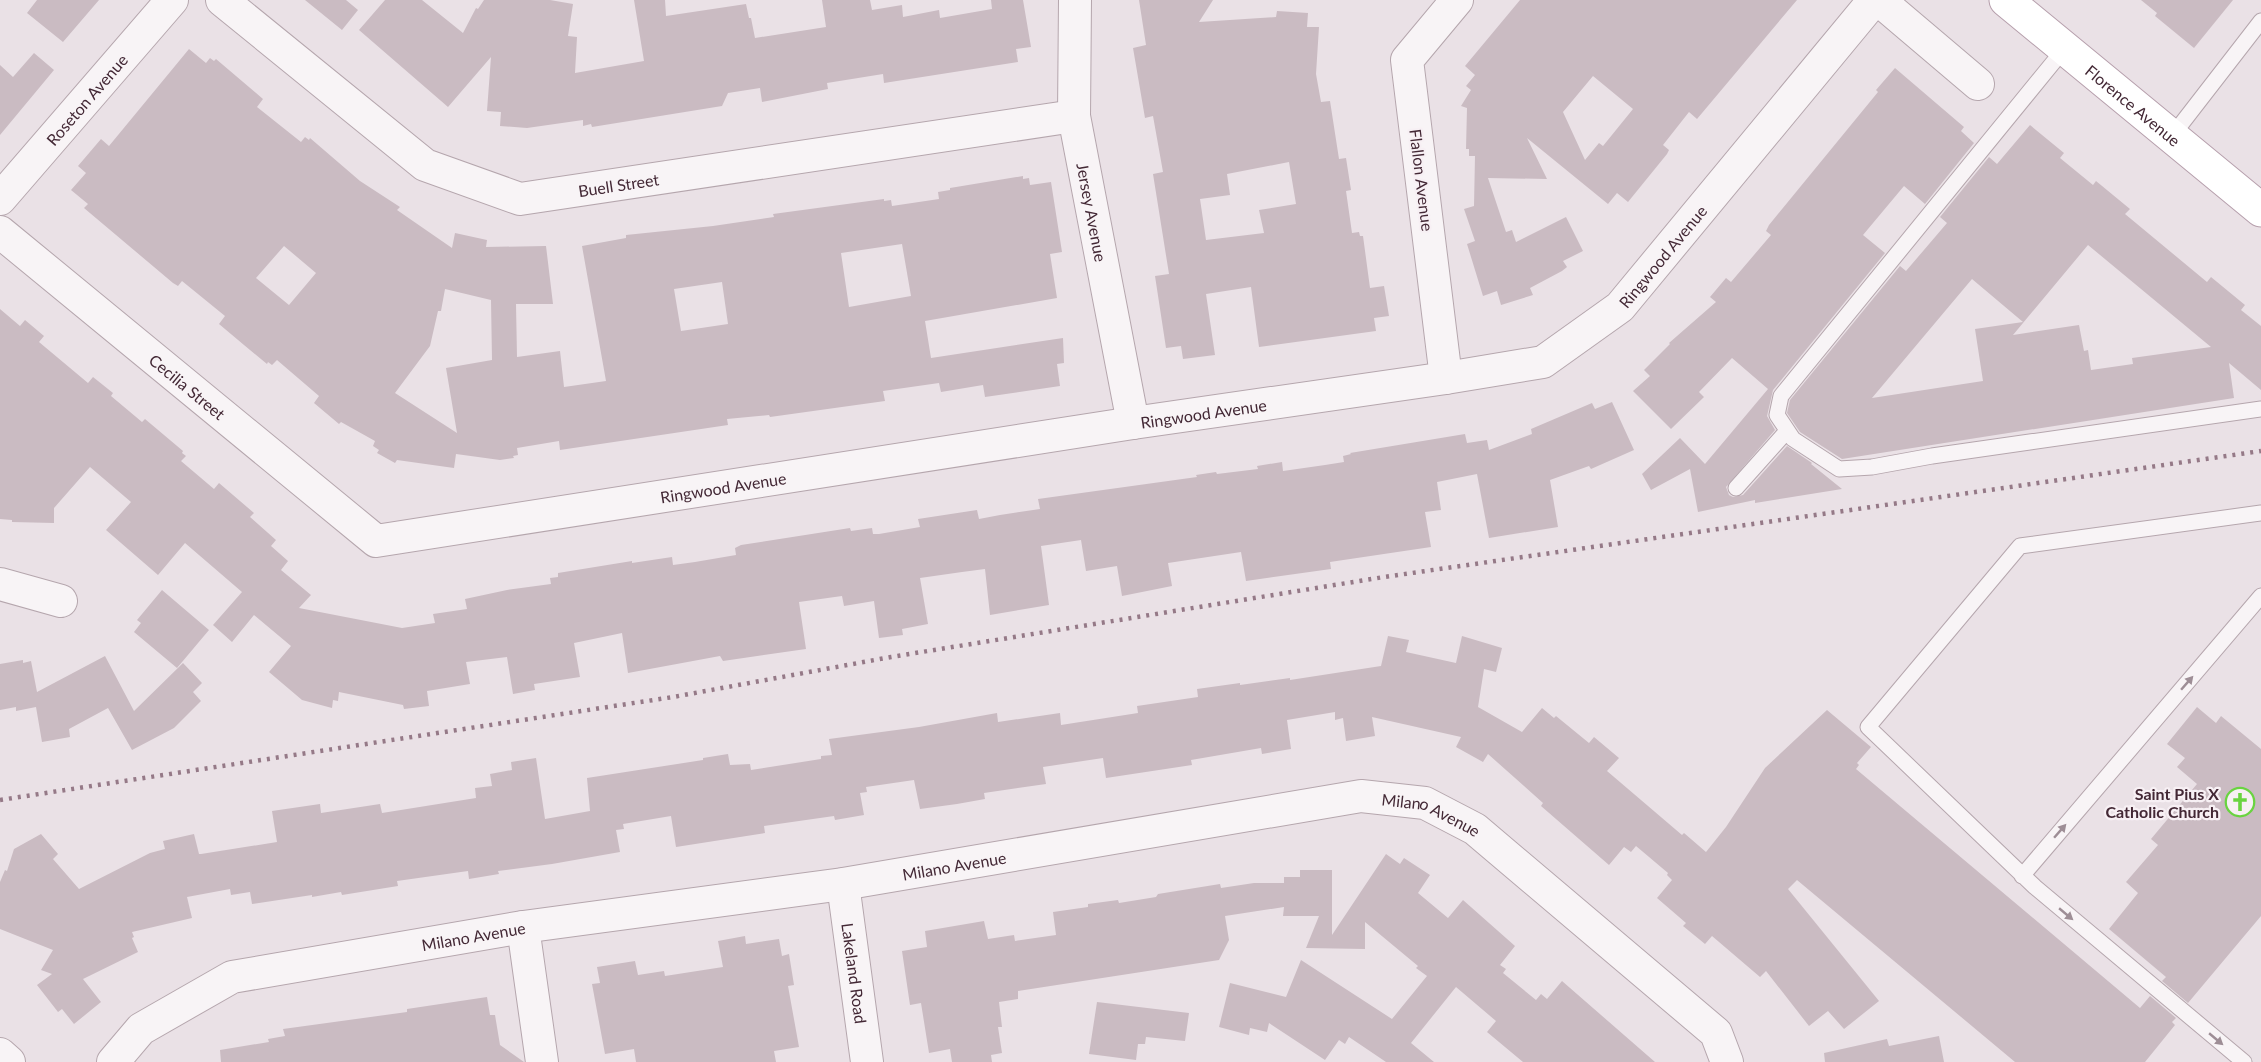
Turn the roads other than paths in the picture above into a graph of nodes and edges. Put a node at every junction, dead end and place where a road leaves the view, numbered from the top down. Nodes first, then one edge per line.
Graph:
1 (172, 0) edge
2 (222, 0) edge
3 (1075, 0) edge
4 (1457, 0) edge
5 (1874, 0) edge
6 (1879, 0) edge
7 (2006, 0) edge
8 (2261, 21) edge
9 (2065, 48) junction
10 (1978, 84) dead end
11 (1074, 116) junction
12 (2172, 136) junction
13 (0, 199) edge
14 (2261, 210) edge
15 (0, 232) edge
16 (1446, 378) junction
17 (2261, 409) edge
18 (1133, 423) junction
19 (1788, 431) junction
20 (1736, 488) dead end
21 (2261, 513) edge
22 (376, 541) joint
23 (0, 584) edge
24 (2261, 596) edge
25 (61, 601) dead end
26 (2022, 876) junction
27 (843, 884) junction
28 (523, 927) junction
29 (0, 1054) edge
30 (9, 1062) edge
31 (113, 1062) edge
32 (543, 1062) edge
33 (867, 1062) edge
34 (1727, 1062) edge
35 (2244, 1062) edge

1 - 13 street, Roseton Avenue
2 - 11 street, Buell Street
3 - 11 street, Jersey Avenue
4 - 16 street, Flallon Avenue
5 - 16 street, Ringwood Avenue
6 - 10 street
7 - 9 main road, Florence Avenue
8 - 12 lane
9 - 12 main road, Florence Avenue
9 - 19 lane
11 - 18 street, Jersey Avenue
12 - 14 main road, Florence Avenue
15 - 22 street, Cecilia Street
16 - 18 street, Ringwood Avenue
17 - 19 lane
18 - 22 street, Ringwood Avenue
19 - 20 lane
21 - 26 lane
23 - 25 street
26 -> 24 lane
26 -> 35 lane
27 - 28 street, Milano Avenue
27 - 33 street, Lakeland Road
27 - 34 street, Milano Avenue
28 - 31 street, Milano Avenue
28 - 32 street
29 - 30 street

